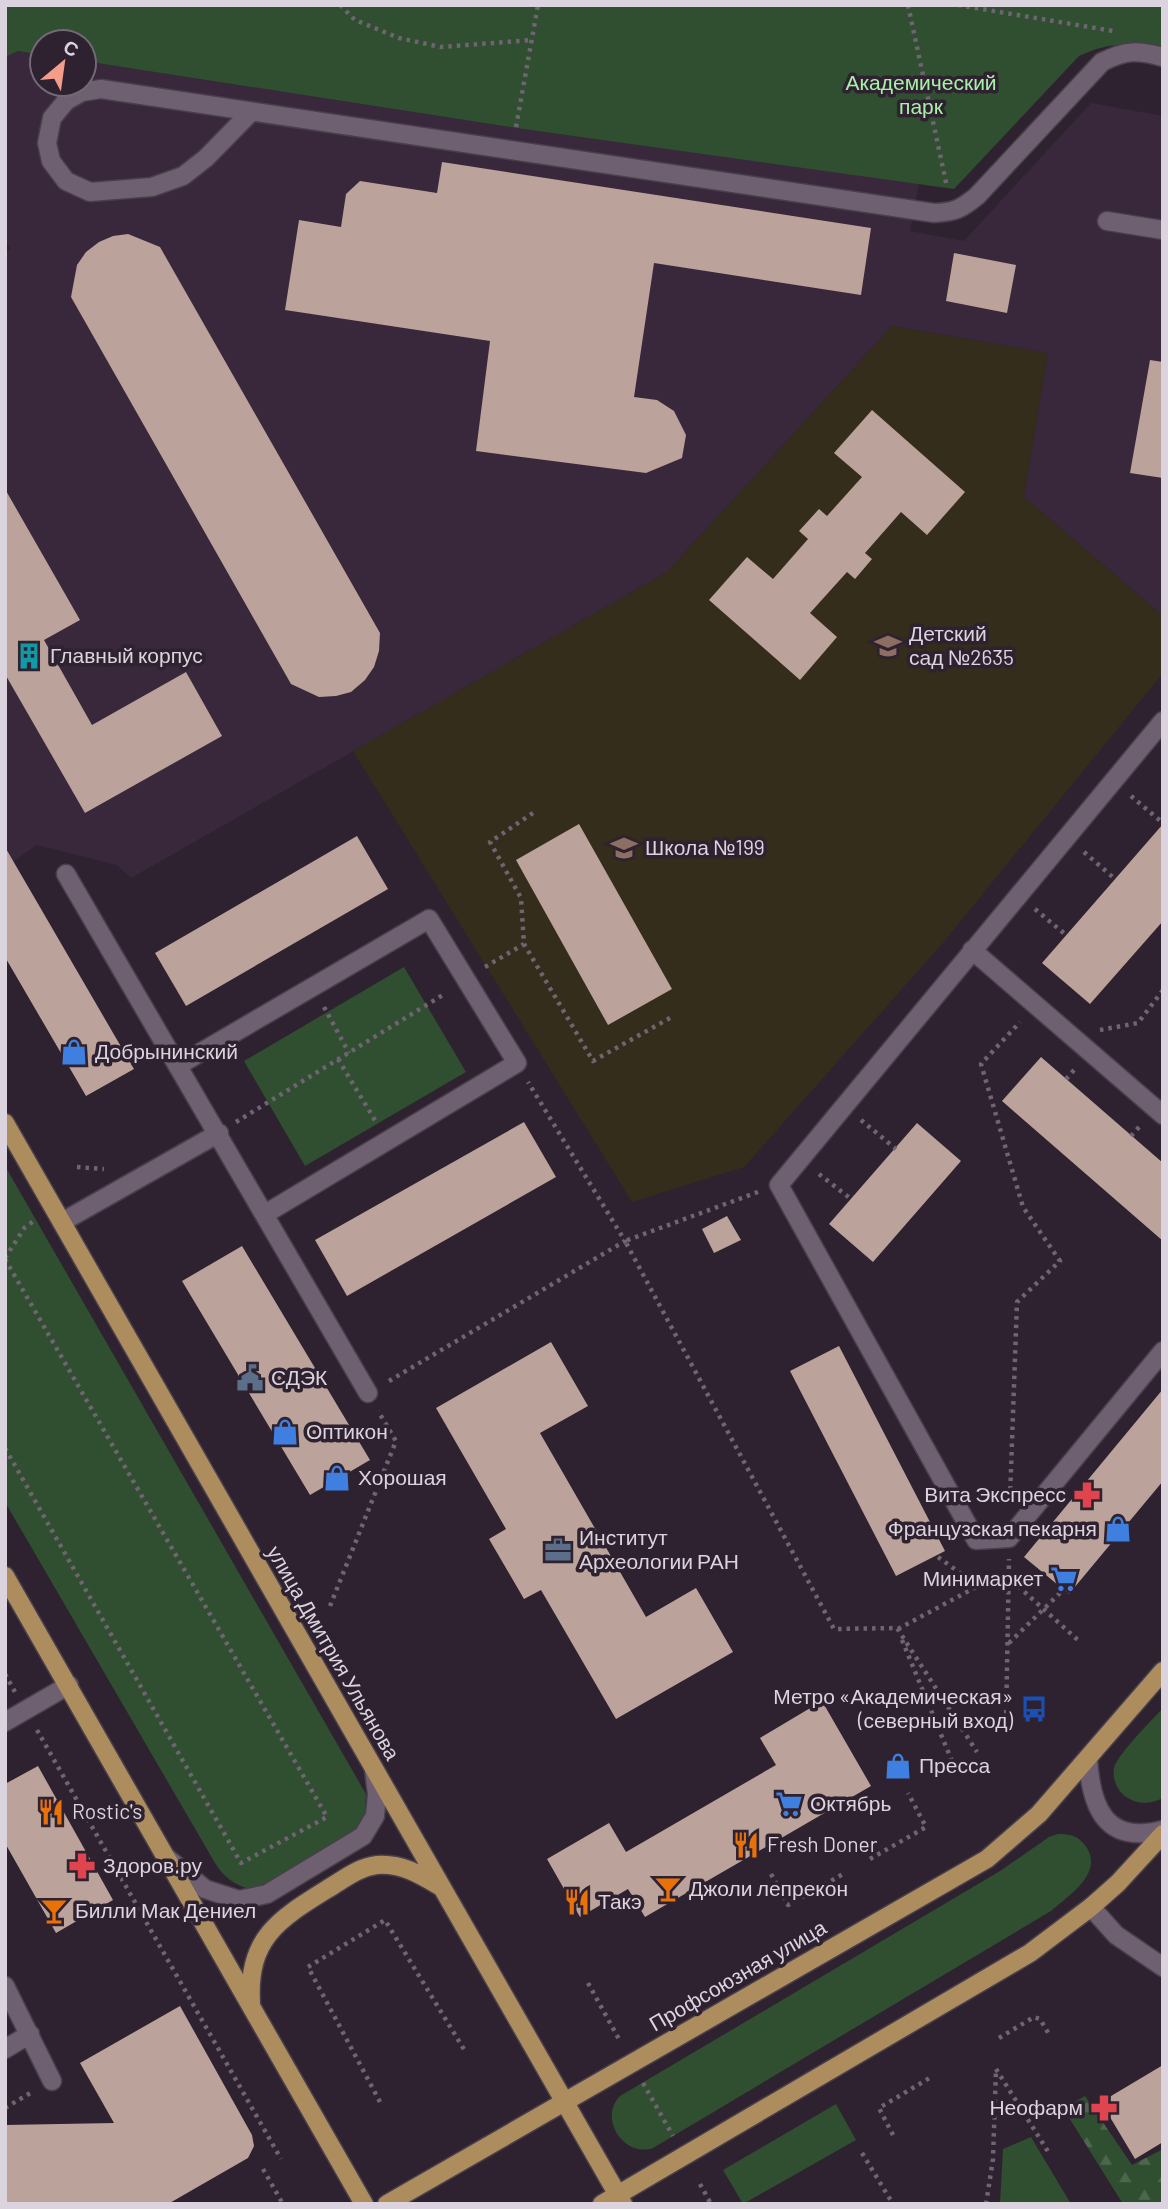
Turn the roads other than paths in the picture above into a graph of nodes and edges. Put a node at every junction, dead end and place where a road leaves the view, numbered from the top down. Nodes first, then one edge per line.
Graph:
1 (1163, 57) edge
2 (251, 112) junction
3 (1107, 221) dead end
4 (1163, 230) edge
5 (1163, 721) edge
6 (66, 874) dead end
7 (972, 950) junction
8 (179, 1065) junction
9 (1163, 1115) edge
10 (5, 1124) edge
11 (219, 1133) junction
12 (265, 1214) junction
13 (62, 1222) junction
14 (1163, 1351) edge
15 (368, 1393) road end
16 (5, 1576) edge
17 (1163, 1671) edge
18 (69, 1685) junction
19 (5, 1722) edge
20 (1088, 1759) junction
21 (374, 1770) junction
22 (1163, 1832) edge
23 (167, 1857) junction
24 (444, 1889) junction
25 (1091, 1907) junction
26 (1163, 1967) edge
27 (5, 1986) edge
28 (251, 2007) junction
29 (30, 2035) junction
30 (5, 2049) edge
31 (52, 2081) road end
32 (565, 2101) junction
33 (615, 2201) edge
34 (364, 2204) edge
35 (387, 2204) edge

1 - 2 street
2 - 2 street
3 - 4 street
5 - 7 street
6 - 8 street
7 - 9 street
7 - 14 street
8 - 11 street
8 - 12 street
10 - 13 main road, улица Дмитрия Ульянова
11 - 12 street
11 - 13 street
12 - 15 street
13 - 21 main road, улица Дмитрия Ульянова
16 - 18 main road
17 - 20 main road, Профсоюзная улица
18 - 19 street
18 - 23 main road
20 - 22 street
20 - 32 main road, Профсоюзная улица
21 - 23 street
21 - 24 main road, улица Дмитрия Ульянова
22 - 25 main road
23 - 28 main road
24 - 28 main road
24 - 32 main road, улица Дмитрия Ульянова
25 - 26 street
25 - 33 main road
27 - 29 street
28 - 34 main road
29 - 30 street
29 - 31 street
32 - 33 main road, улица Дмитрия Ульянова
32 - 35 main road, Профсоюзная улица

